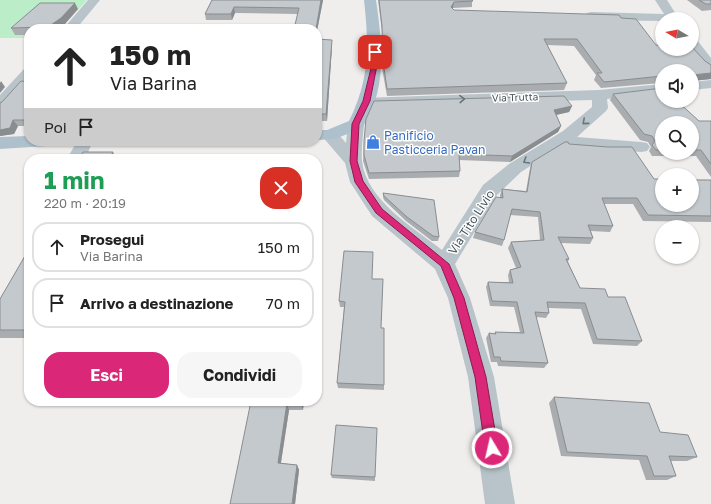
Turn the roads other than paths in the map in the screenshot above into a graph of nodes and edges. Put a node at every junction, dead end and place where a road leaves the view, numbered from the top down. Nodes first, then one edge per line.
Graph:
1 (94, 0) edge
2 (370, 0) edge
3 (661, 0) edge
4 (669, 12) edge
5 (576, 15) edge
6 (655, 17) edge
7 (73, 24) edge
8 (699, 52) edge
9 (711, 67) edge
10 (24, 78) edge
11 (711, 84) edge
12 (699, 85) edge
13 (655, 89) edge
14 (599, 95) junction
15 (367, 101) junction
16 (0, 104) edge
17 (356, 124) junction
18 (323, 135) edge
19 (559, 141) junction
20 (24, 142) edge
21 (0, 143) edge
22 (641, 147) dead end
23 (353, 161) junction
24 (444, 264) junction
25 (500, 504) edge

1 - 7 street
2 - 15 main road
3 - 4 street
5 - 6 street
8 - 9 street
10 - 16 street
11 - 12 street
13 - 14 street, Via Trutta
15 -> 14 street, Via Trutta
14 -> 19 street, Via Tito Livio
15 - 17 main road
17 - 18 main road
17 - 23 street, Via Tito Livio
18 - 23 street, Via Tito Livio
19 - 22 street
19 -> 24 street, Via Tito Livio
20 - 21 main road
23 - 24 street, Via Tito Livio
24 - 25 street, Via Tito Livio

